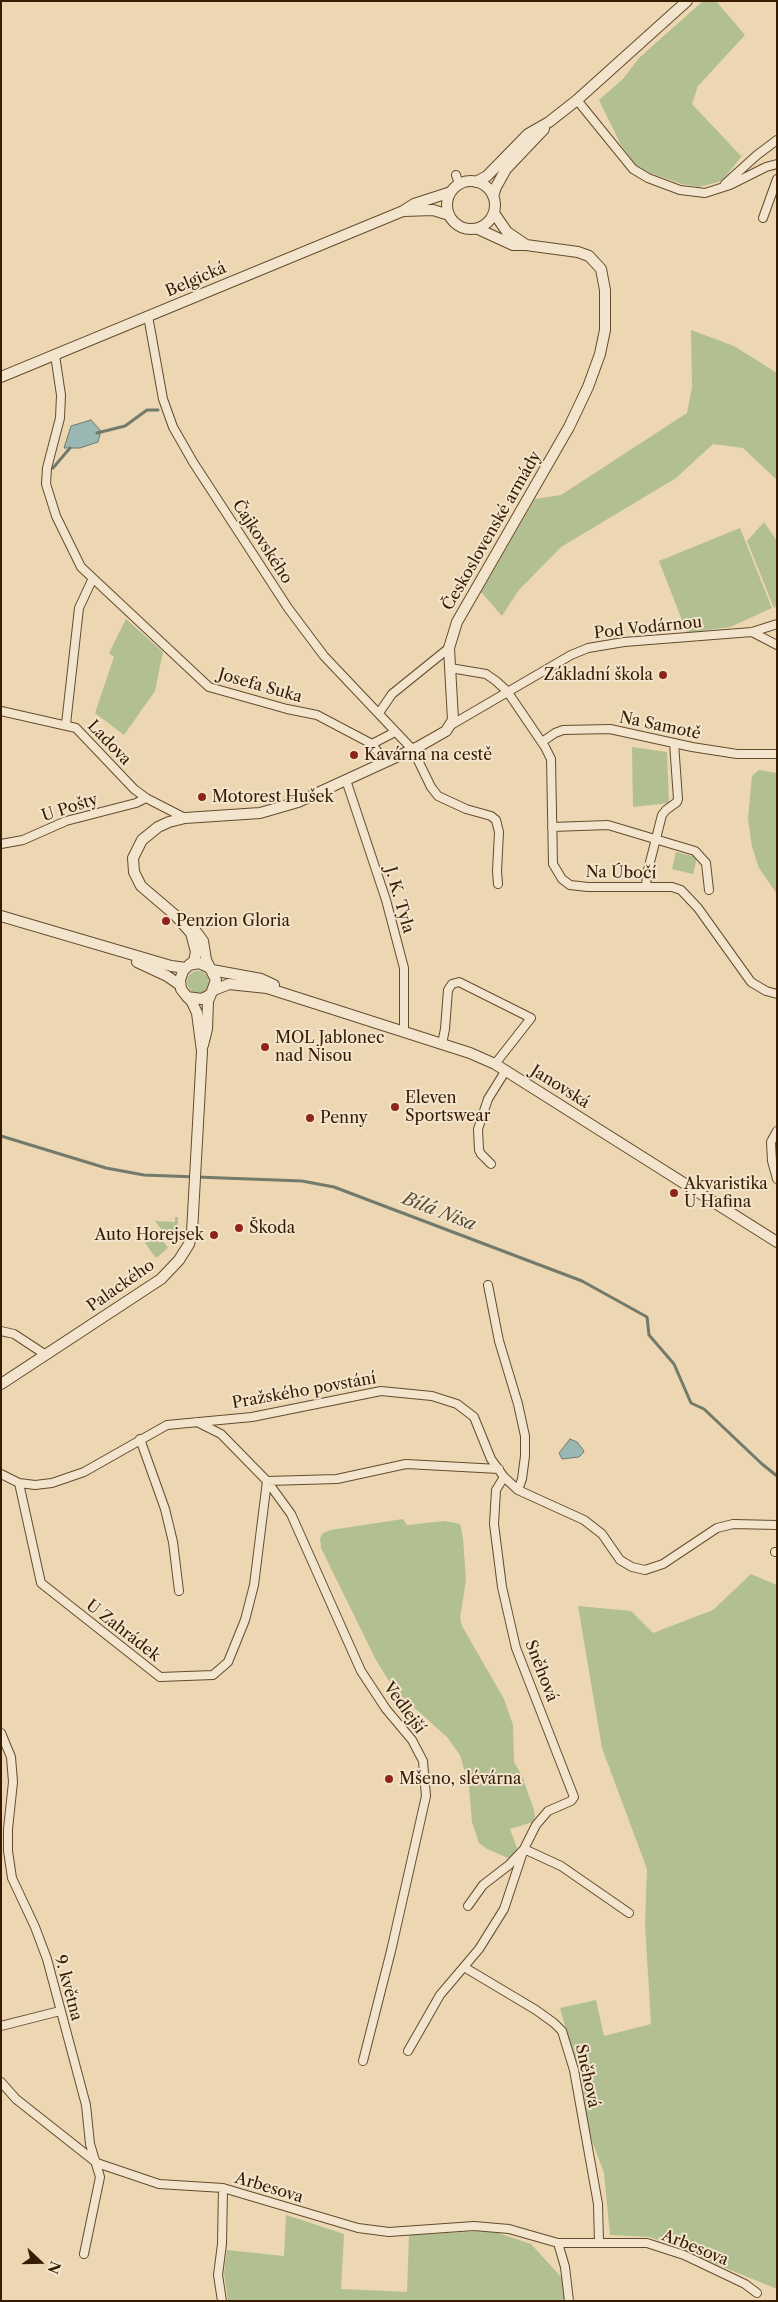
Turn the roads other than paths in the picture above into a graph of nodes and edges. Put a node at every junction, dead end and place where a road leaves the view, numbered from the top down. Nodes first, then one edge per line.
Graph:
1 (687, 1) edge
2 (576, 100) junction
3 (549, 122) junction
4 (777, 140) edge
5 (777, 164) edge
6 (777, 179) edge
7 (476, 182) junction
8 (718, 189) junction
9 (451, 192) junction
10 (494, 196) junction
11 (403, 211) junction
12 (494, 213) junction
13 (449, 215) junction
14 (763, 218) dead end
15 (478, 229) junction
16 (526, 245) junction
17 (148, 316) junction
18 (54, 355) junction
19 (1, 377) edge
20 (93, 578) junction
21 (777, 624) edge
22 (752, 632) junction
23 (777, 645) edge
24 (449, 648) junction
25 (450, 668) junction
26 (507, 691) junction
27 (1, 711) edge
28 (379, 713) junction
29 (66, 724) junction
30 (450, 725) junction
31 (394, 732) junction
32 (542, 742) junction
33 (674, 742) junction
34 (372, 744) junction
35 (413, 750) junction
36 (777, 754) edge
37 (386, 762) junction
38 (346, 780) junction
39 (146, 798) junction
40 (185, 818) junction
41 (552, 827) junction
42 (656, 838) junction
43 (1, 844) edge
44 (498, 884) dead end
45 (646, 887) junction
46 (709, 890) dead end
47 (175, 915) junction
48 (1, 916) edge
49 (97, 945) junction
50 (188, 966) junction
51 (211, 969) junction
52 (180, 985) junction
53 (213, 992) junction
54 (777, 994) edge
55 (188, 997) junction
56 (307, 1000) junction
57 (404, 1032) junction
58 (442, 1044) junction
59 (202, 1051) junction
60 (495, 1064) junction
61 (506, 1070) junction
62 (777, 1131) edge
63 (492, 1164) dead end
64 (777, 1179) edge
65 (777, 1242) edge
66 (488, 1285) dead end
67 (1, 1331) edge
68 (46, 1355) junction
69 (1, 1384) edge
70 (195, 1421) junction
71 (140, 1439) junction
72 (499, 1469) junction
73 (1, 1474) edge
74 (504, 1477) junction
75 (267, 1481) junction
76 (18, 1483) junction
77 (518, 1490) junction
78 (776, 1525) edge
79 (179, 1591) dead end
80 (1, 1733) edge
81 (524, 1849) junction
82 (468, 1906) dead end
83 (629, 1913) dead end
84 (464, 1967) junction
85 (60, 2010) junction
86 (1, 2026) edge
87 (408, 2052) dead end
88 (363, 2061) dead end
89 (1, 2082) edge
90 (97, 2163) junction
91 (223, 2188) junction
92 (558, 2243) junction
93 (599, 2243) junction
94 (84, 2254) dead end
95 (757, 2293) dead end
96 (222, 2301) edge
97 (569, 2301) edge

1 - 2 street
2 - 3 street
2 - 8 street
3 - 7 street
3 - 10 street
4 - 8 street
5 - 8 street
6 - 14 street
7 - 9 street
7 - 10 street
9 - 11 street, Belgická
9 - 13 street
10 - 12 street
11 - 13 street, Belgická
11 - 17 street, Belgická
12 - 15 street
12 - 16 street, Československé armády
13 - 15 street
15 - 16 street
16 - 24 street, Československé armády
17 - 18 street, Belgická
17 - 28 street, Čajkovského
18 - 19 street, Belgická
18 - 20 street, Josefa Suka
20 - 29 street
20 - 34 street, Josefa Suka
21 - 22 street, Pod Vodárnou
22 - 23 street
22 - 26 street, Pod Vodárnou
24 - 25 street, Československé armády
24 - 28 street
25 - 26 street, Na Úbočí
25 - 30 street, Československé armády
26 - 30 street, Pod Vodárnou
26 - 32 street, Na Úbočí
27 - 29 street, Ladova
28 - 31 street, Čajkovského
29 - 39 street, Ladova
30 - 35 street
31 - 34 street
31 - 35 street, Čajkovského
32 - 33 street, Na Samotě
32 - 41 street, Na Úbočí
33 - 36 street, Na Samotě
33 - 42 street
34 - 37 street, Josefa Suka
35 - 37 street
35 - 44 street
37 - 38 street
38 - 40 street
38 - 57 street, J. K. Tyla
39 - 40 street, Ladova
39 - 43 street, U Pošty
40 - 47 street
41 - 42 street
41 - 45 street, Na Úbočí
42 - 45 street
42 - 46 street
45 - 54 street, Na Úbočí
47 - 50 street
47 - 51 street
48 - 49 street
49 - 50 street
49 - 52 street
50 - 51 street
50 - 52 street
51 - 53 street
51 - 56 street, Janovská
52 - 55 street
53 - 55 street
53 - 56 street, Janovská
53 - 59 street, Palackého
55 - 59 street, Palackého
56 - 57 street, Janovská
57 - 58 street, Janovská
58 - 60 street, Janovská
58 - 60 street
59 - 68 street, Palackého
60 - 61 street, Janovská
61 - 63 street
61 - 65 street, Janovská
62 - 64 street
66 - 77 street
67 - 68 street
68 - 69 street, Palackého
70 - 71 street, Pražského povstání
70 - 72 street, Pražského povstání
70 - 75 street, Vedlejší
71 - 76 street, Pražského povstání
71 - 79 street
72 - 74 street, Pražského povstání
72 - 75 street
73 - 76 street, Pražského povstání
74 - 77 street, Pražského povstání
74 - 81 street, Sněhová
75 - 76 street, U Zahrádek
75 - 88 street, Vedlejší
77 - 78 street, Pražského povstání
80 - 85 street, 9. května
81 - 82 street, Sněhová
81 - 83 street
81 - 84 street, Sněhová
84 - 87 street, Sněhová
84 - 93 street, Sněhová
85 - 86 street
85 - 90 street, 9. května
89 - 90 street, Arbesova
90 - 91 street, Arbesova
90 - 94 street, 9. května
91 - 92 street, Arbesova
91 - 96 street
92 - 93 street, Arbesova
92 - 97 street
93 - 95 street, Arbesova

